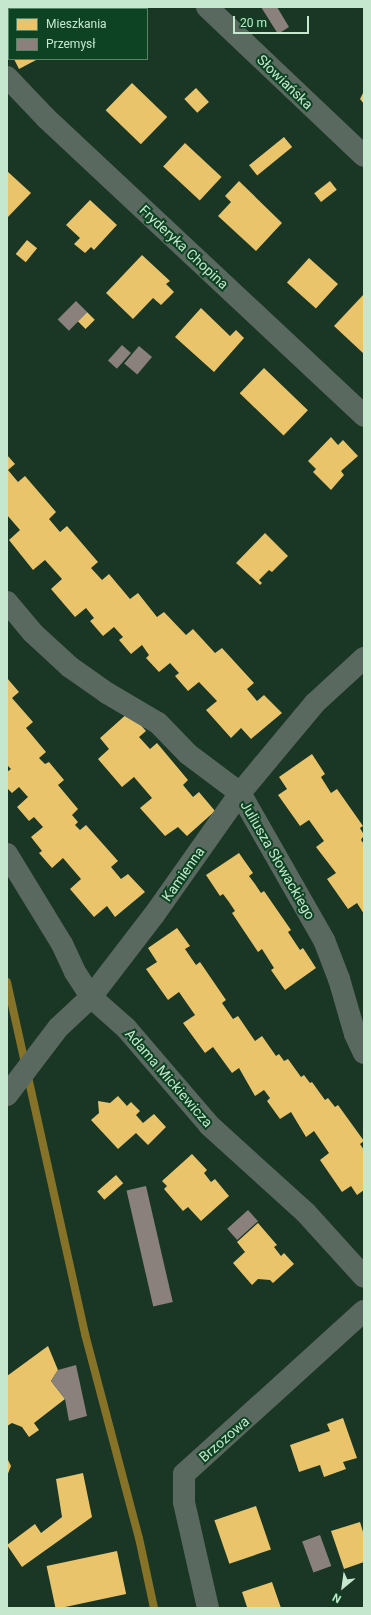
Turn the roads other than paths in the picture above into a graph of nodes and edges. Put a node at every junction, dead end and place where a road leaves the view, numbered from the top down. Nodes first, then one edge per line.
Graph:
1 (207, 7) edge
2 (7, 76) edge
3 (364, 156) edge
4 (364, 416) edge
5 (7, 602) edge
6 (364, 658) edge
7 (240, 793) junction
8 (7, 854) edge
9 (91, 997) junction
10 (364, 1053) edge
11 (7, 1095) edge
12 (364, 1277) edge
13 (364, 1312) edge
14 (208, 1608) edge

1 - 3 street, Słowiańska
2 - 4 street, Fryderyka Chopina
5 - 7 street, Juliusza Słowackiego
6 - 7 street, Kamienna
7 - 9 street, Kamienna
7 - 10 street, Juliusza Słowackiego
8 - 9 street, Adama Mickiewicza
9 - 11 street, Kamienna
9 - 12 street, Adama Mickiewicza
13 - 14 street, Brzozowa

